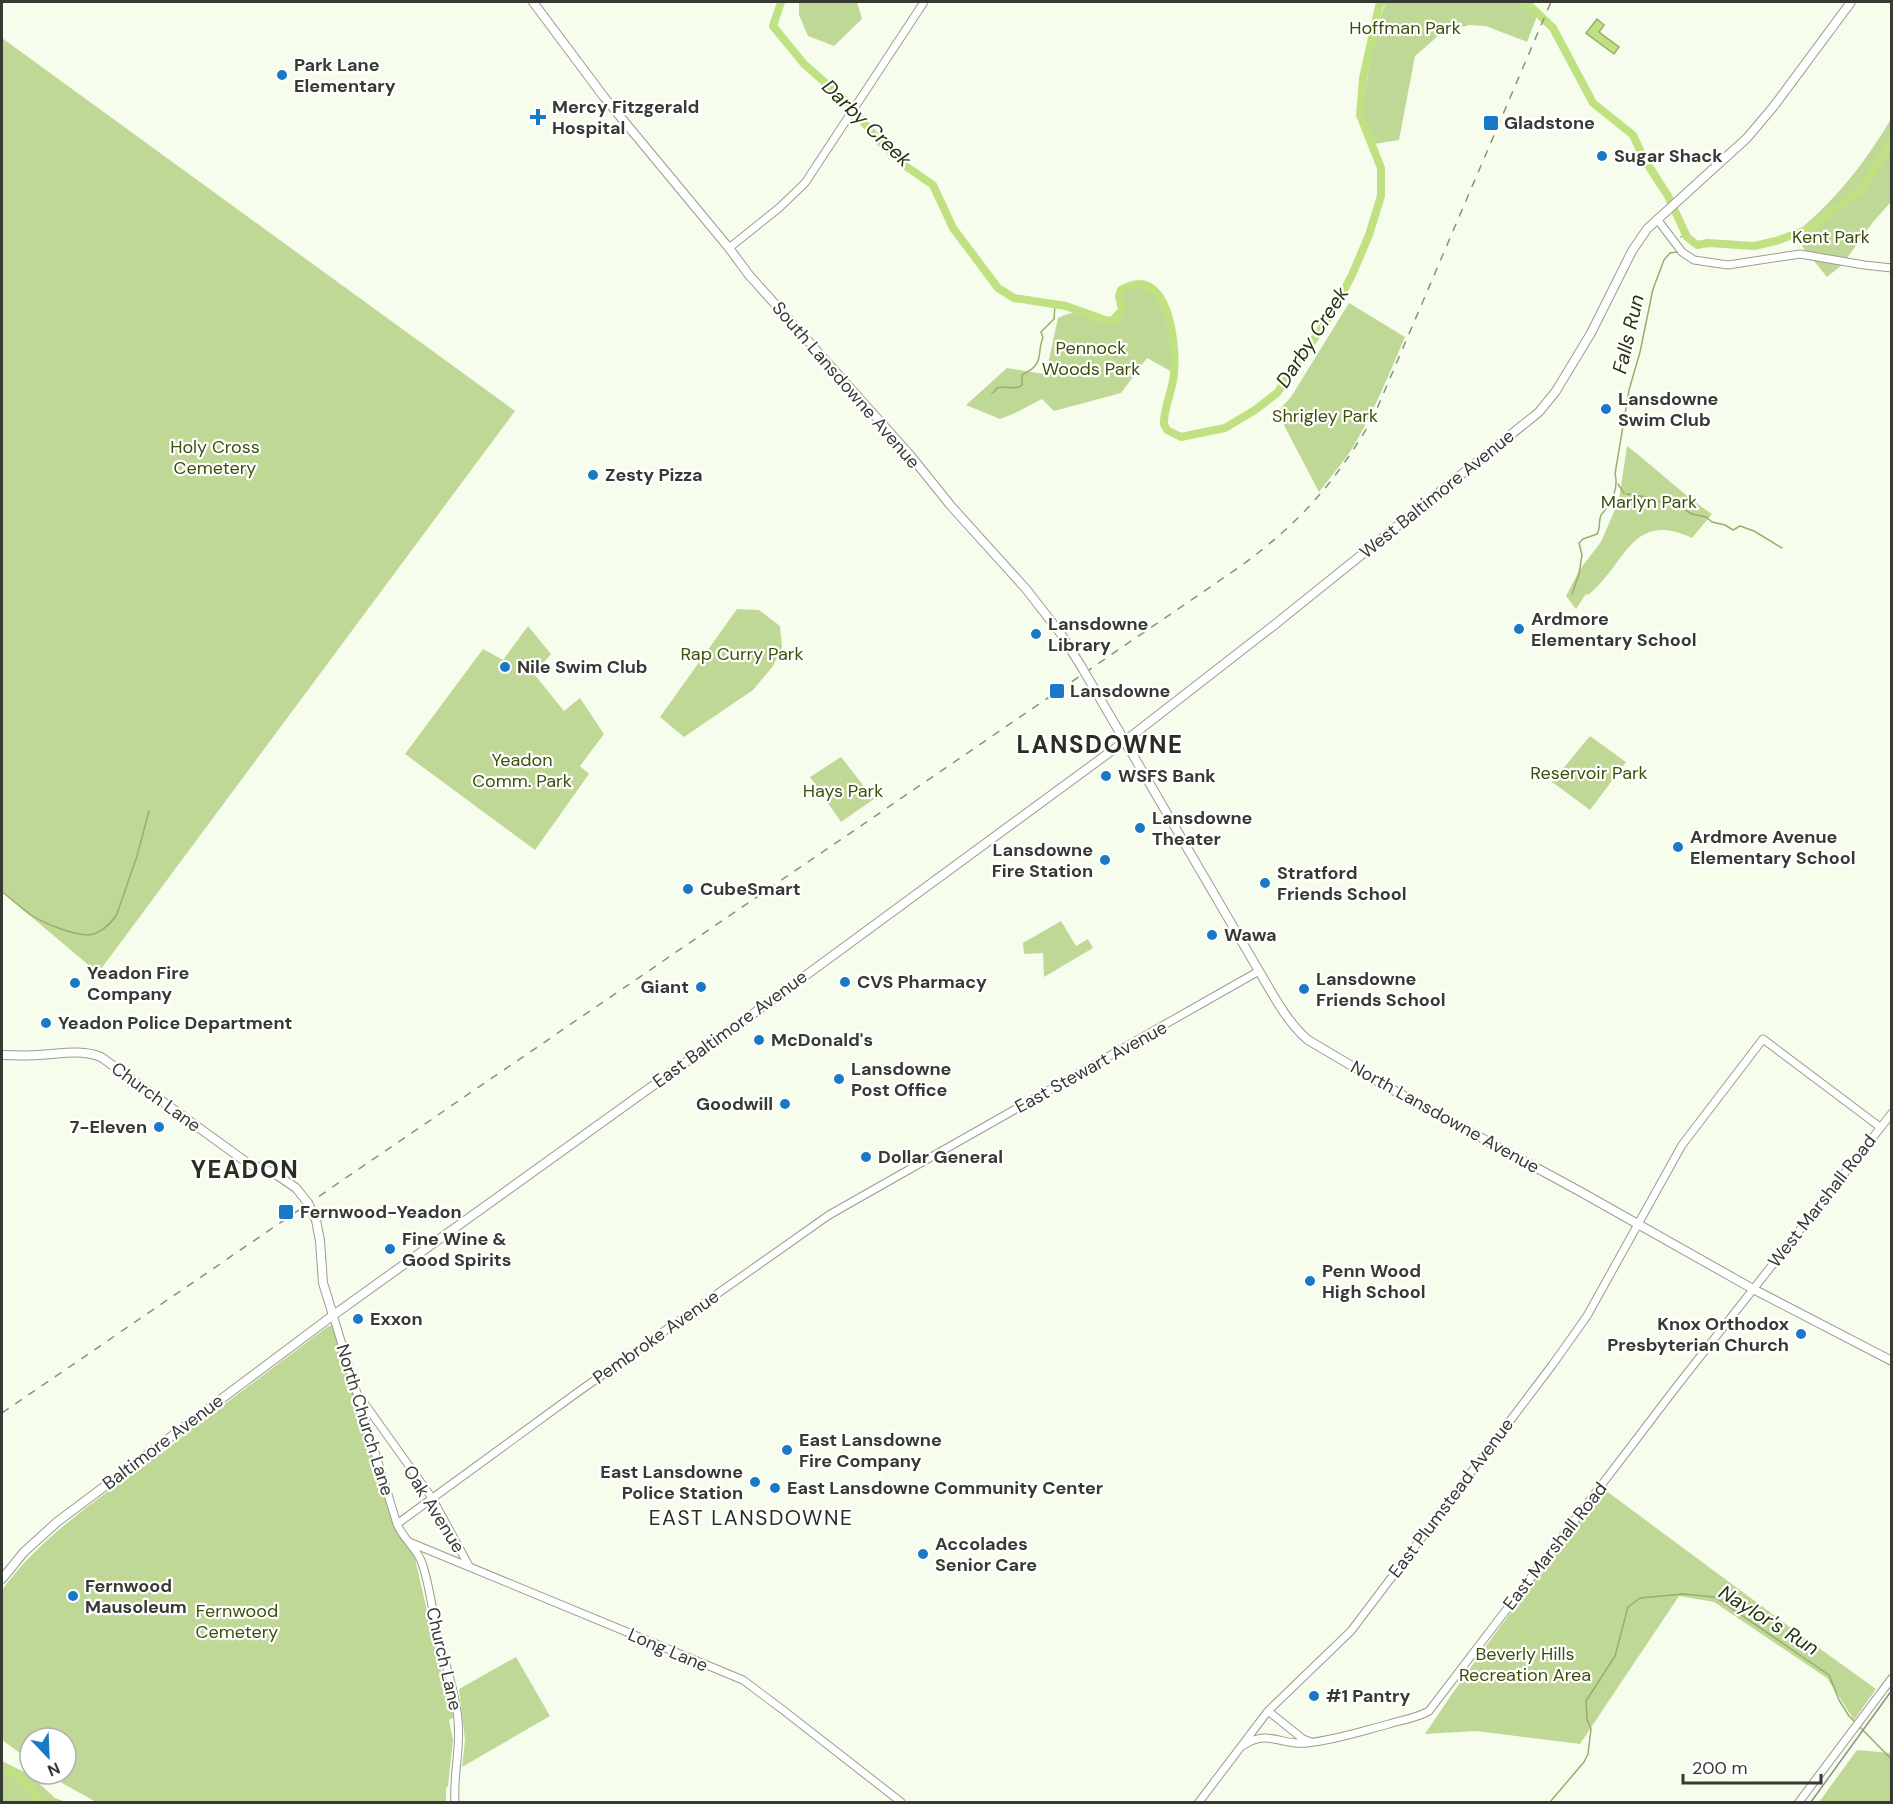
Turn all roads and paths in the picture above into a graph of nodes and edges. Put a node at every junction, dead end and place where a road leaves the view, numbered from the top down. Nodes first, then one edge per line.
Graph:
1 (533, 2) edge
2 (924, 2) edge
3 (1851, 2) edge
4 (1660, 217) junction
5 (729, 248) junction
6 (1892, 268) edge
7 (1125, 741) junction
8 (1259, 971) junction
9 (2, 1054) edge
10 (1892, 1113) edge
11 (1880, 1127) junction
12 (922, 1162) joint
13 (1637, 1224) junction
14 (1753, 1289) junction
15 (333, 1315) junction
16 (1892, 1361) edge
17 (357, 1393) junction
18 (432, 1498) junction
19 (397, 1524) junction
20 (409, 1542) junction
21 (469, 1566) junction
22 (2, 1579) edge
23 (1892, 1678) edge
24 (1268, 1711) junction
25 (1316, 1742) junction
26 (1238, 1751) junction
27 (455, 1803) edge
28 (901, 1803) edge
29 (1199, 1803) edge
30 (1799, 1803) edge

1 - 5 main road, South Lansdowne Avenue
2 - 5 street
3 - 4 main road, West Baltimore Avenue
4 - 6 street
4 - 7 main road, West Baltimore Avenue
5 - 7 main road, South Lansdowne Avenue, bridge
7 - 8 main road, North Lansdowne Avenue
7 - 15 main road, East Baltimore Avenue
8 - 12 street, East Stewart Avenue
8 - 13 main road, North Lansdowne Avenue
9 - 15 main road, Church Lane, bridge
10 - 11 street, West Marshall Road
11 - 13 street, East Plumstead Avenue
11 - 14 street, West Marshall Road
12 - 18 street, Pembroke Avenue
13 - 14 main road, North Lansdowne Avenue
13 - 24 street, East Plumstead Avenue
14 - 16 main road, North Lansdowne Avenue
14 - 25 street, East Marshall Road
15 - 17 street, North Church Lane
15 - 22 main road, Baltimore Avenue
17 - 18 street, Oak Avenue
17 - 19 street, North Church Lane
18 - 19 street, Pembroke Avenue
18 - 21 street, Oak Avenue
19 - 20 street, Church Lane
20 - 21 street, Long Lane
20 - 27 street, Church Lane
21 - 28 street, Long Lane
23 - 30 street
24 - 25 street
24 - 26 street, East Plumstead Avenue
25 - 26 street, East Marshall Road
26 - 29 street, East Plumstead Avenue

